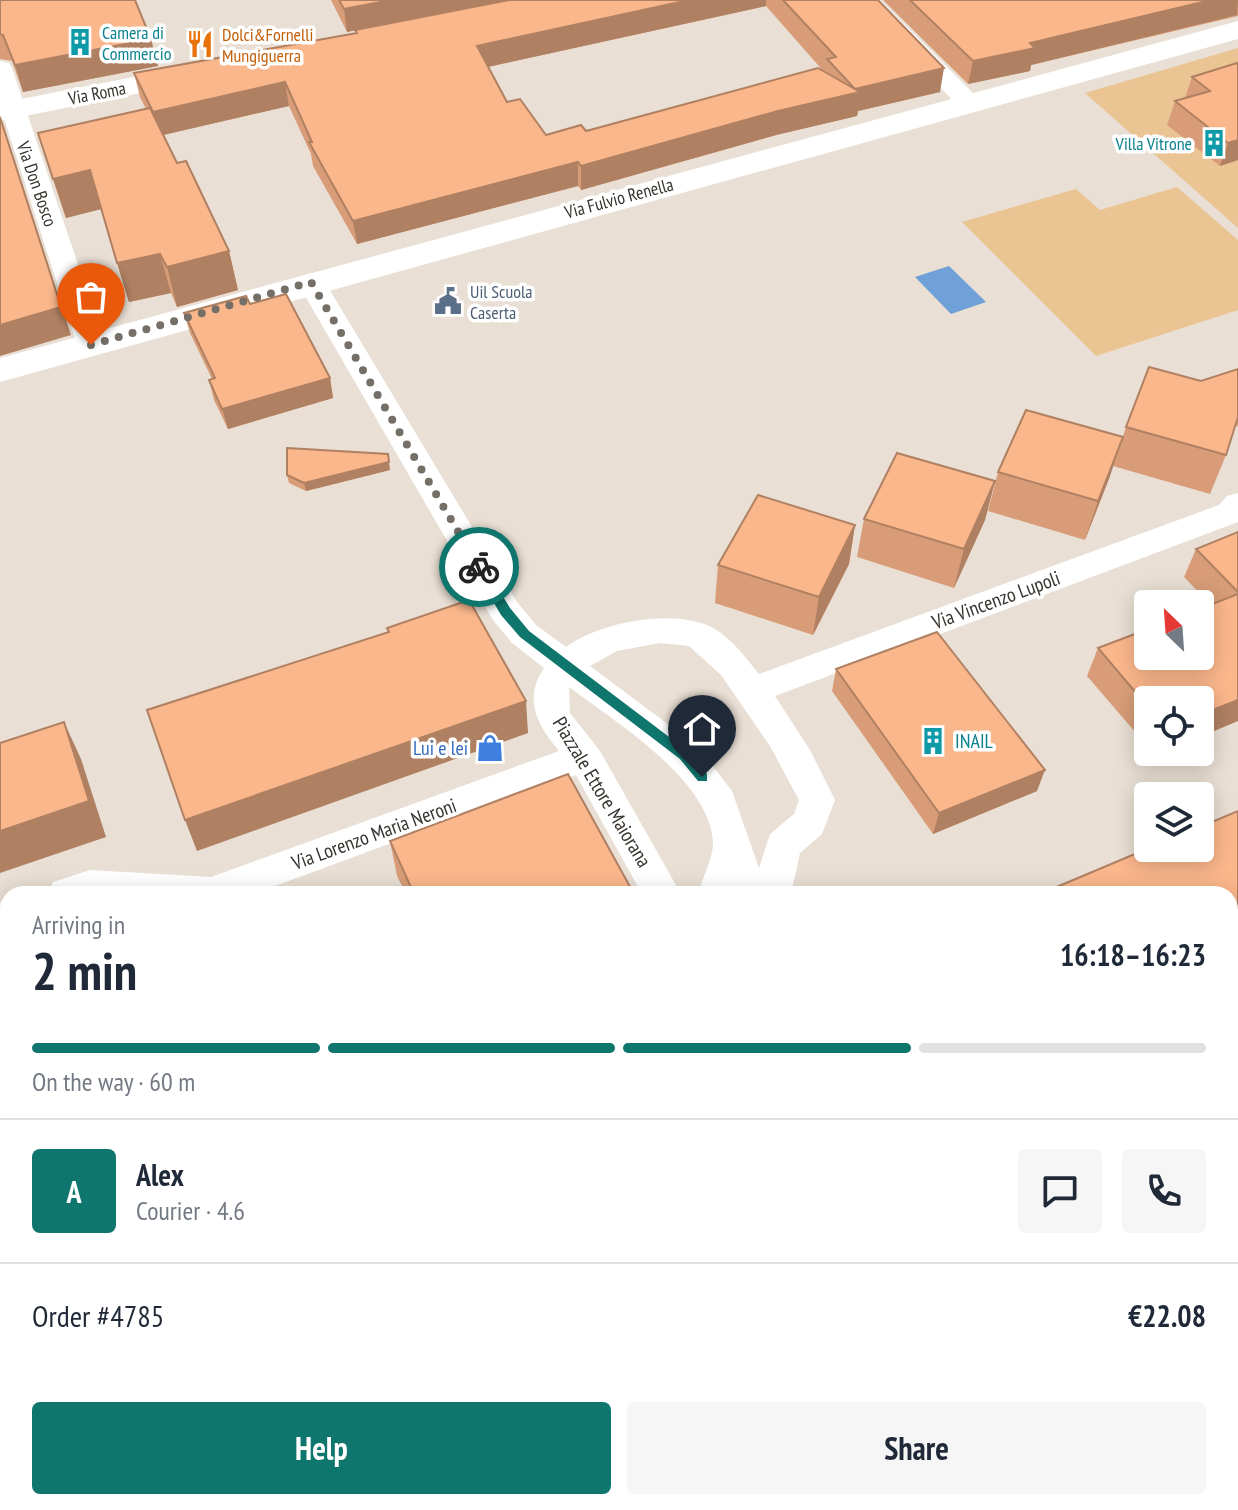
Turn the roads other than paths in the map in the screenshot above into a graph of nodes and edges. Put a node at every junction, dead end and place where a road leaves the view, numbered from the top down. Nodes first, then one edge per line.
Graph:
1 (867, 0) edge
2 (1238, 30) edge
3 (228, 67) edge
4 (0, 68) edge
5 (969, 103) junction
6 (6, 110) edge
7 (311, 282) junction
8 (91, 345) junction
9 (0, 370) edge
10 (1238, 504) edge
11 (750, 691) junction
12 (584, 757) junction
13 (719, 802) junction
14 (731, 844) junction
15 (783, 845) junction
16 (277, 882) edge
17 (253, 886) edge
18 (657, 886) edge
19 (719, 886) edge
20 (745, 886) edge
21 (774, 886) edge

1 - 5 street
2 - 5 main road, Via Fulvio Renella
3 - 6 main road, Via Roma
4 - 6 street, Via Don Bosco
5 - 7 main road, Via Fulvio Renella
6 - 8 street, Via Don Bosco
7 - 8 main road, Via Fulvio Renella
7 - 13 street
8 - 9 main road, Via Fulvio Renella
10 - 11 street, Via Vincenzo Lupoli
11 - 12 street, Piazzale Ettore Maiorana
11 - 15 street, Piazzale Ettore Maiorana
12 - 16 street, Via Lorenzo Maria Neroni
12 - 18 street, Piazzale Ettore Maiorana
13 - 14 street
13 - 15 street
14 - 19 street
14 - 20 street
15 - 21 street
16 - 17 street, Via Lorenzo Maria Neroni

